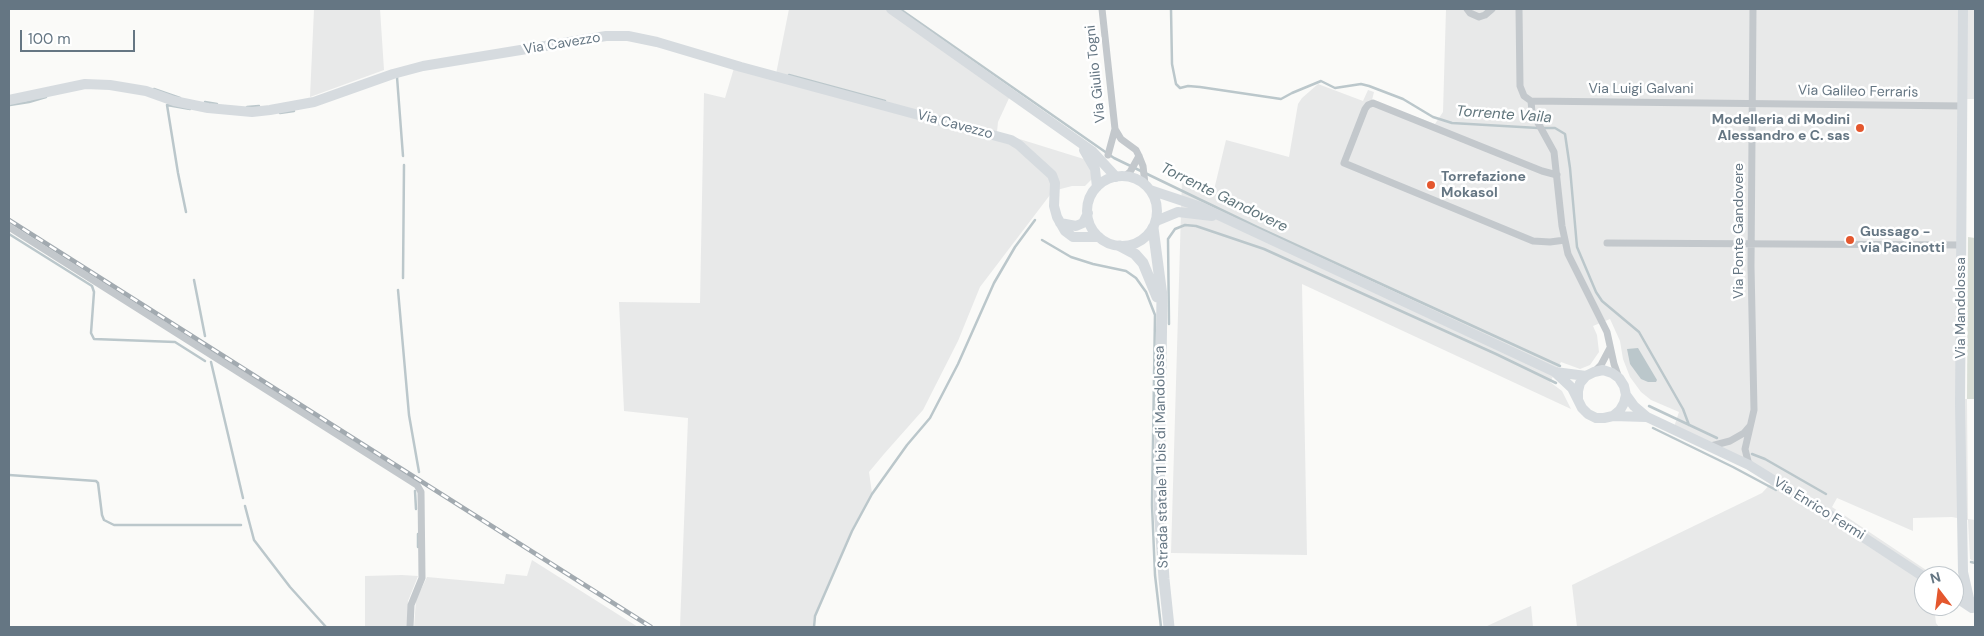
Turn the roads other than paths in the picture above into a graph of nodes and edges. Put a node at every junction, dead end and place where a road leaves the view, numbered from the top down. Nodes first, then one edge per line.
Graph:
1 (891, 9) edge
2 (1102, 9) edge
3 (1468, 9) edge
4 (1492, 9) edge
5 (1519, 9) edge
6 (1753, 9) edge
7 (1963, 9) edge
8 (9, 100) edge
9 (1531, 101) junction
10 (1752, 103) junction
11 (1963, 106) junction
12 (1115, 129) junction
13 (1077, 142) junction
14 (1108, 156) dead end
15 (1139, 156) junction
16 (1124, 175) junction
17 (1557, 175) junction
18 (1146, 184) junction
19 (1098, 187) junction
20 (1088, 213) junction
21 (1223, 218) junction
22 (1060, 223) junction
23 (1154, 224) junction
24 (9, 227) edge
25 (1099, 237) junction
26 (1565, 240) junction
27 (1607, 243) dead end
28 (1751, 244) junction
29 (1120, 246) junction
30 (1961, 246) junction
31 (1161, 316) junction
32 (1610, 348) junction
33 (1555, 372) junction
34 (1590, 374) junction
35 (1619, 378) junction
36 (1626, 395) junction
37 (1578, 400) junction
38 (1613, 416) junction
39 (1647, 417) junction
40 (1751, 423) junction
41 (1711, 446) junction
42 (1748, 465) junction
43 (1914, 570) edge
44 (1973, 608) edge
45 (410, 627) edge
46 (1169, 627) edge

1 - 13 street
2 - 12 street, Via Giulio Togni
3 - 4 street
5 - 9 street
6 - 10 street, Via Ponte Gandovere
7 - 11 street, Via Mandolossa
8 - 22 street, Via Cavezzo
9 - 10 street, Via Luigi Galvani
9 - 17 street
10 - 11 street, Via Galileo Ferraris
10 - 28 street, Via Ponte Gandovere
11 - 30 street, Via Mandolossa
12 - 14 street
12 - 15 street, Via Giulio Togni
13 - 16 street
13 - 19 street
15 - 16 street
15 - 18 street
16 - 18 street
16 - 19 street
17 - 26 street
17 - 26 street
18 - 21 street
18 - 23 street
19 - 20 street
20 - 22 street
20 - 25 street
21 - 23 street
21 - 33 street
22 - 25 street
23 - 29 street
23 - 31 main road, Strada statale 11 bis di Mandolossa
24 - 45 street
25 - 29 street
26 - 32 street
27 - 28 street
28 - 30 street
28 - 40 street, Via Ponte Gandovere
29 - 31 main road, Strada statale 11 bis di Mandolossa
30 - 44 street, Via Mandolossa
31 - 46 main road, Strada statale 11 bis di Mandolossa
32 - 34 street
32 - 35 street
33 - 34 street
33 - 37 street
34 - 35 street
34 - 37 street
35 - 36 street
36 - 38 street
36 - 39 street
37 - 38 street
38 - 39 street
39 - 41 street, Via Enrico Fermi
40 - 41 street
40 - 42 street, Via Ponte Gandovere
41 - 42 street, Via Enrico Fermi
42 - 43 street, Via Enrico Fermi

